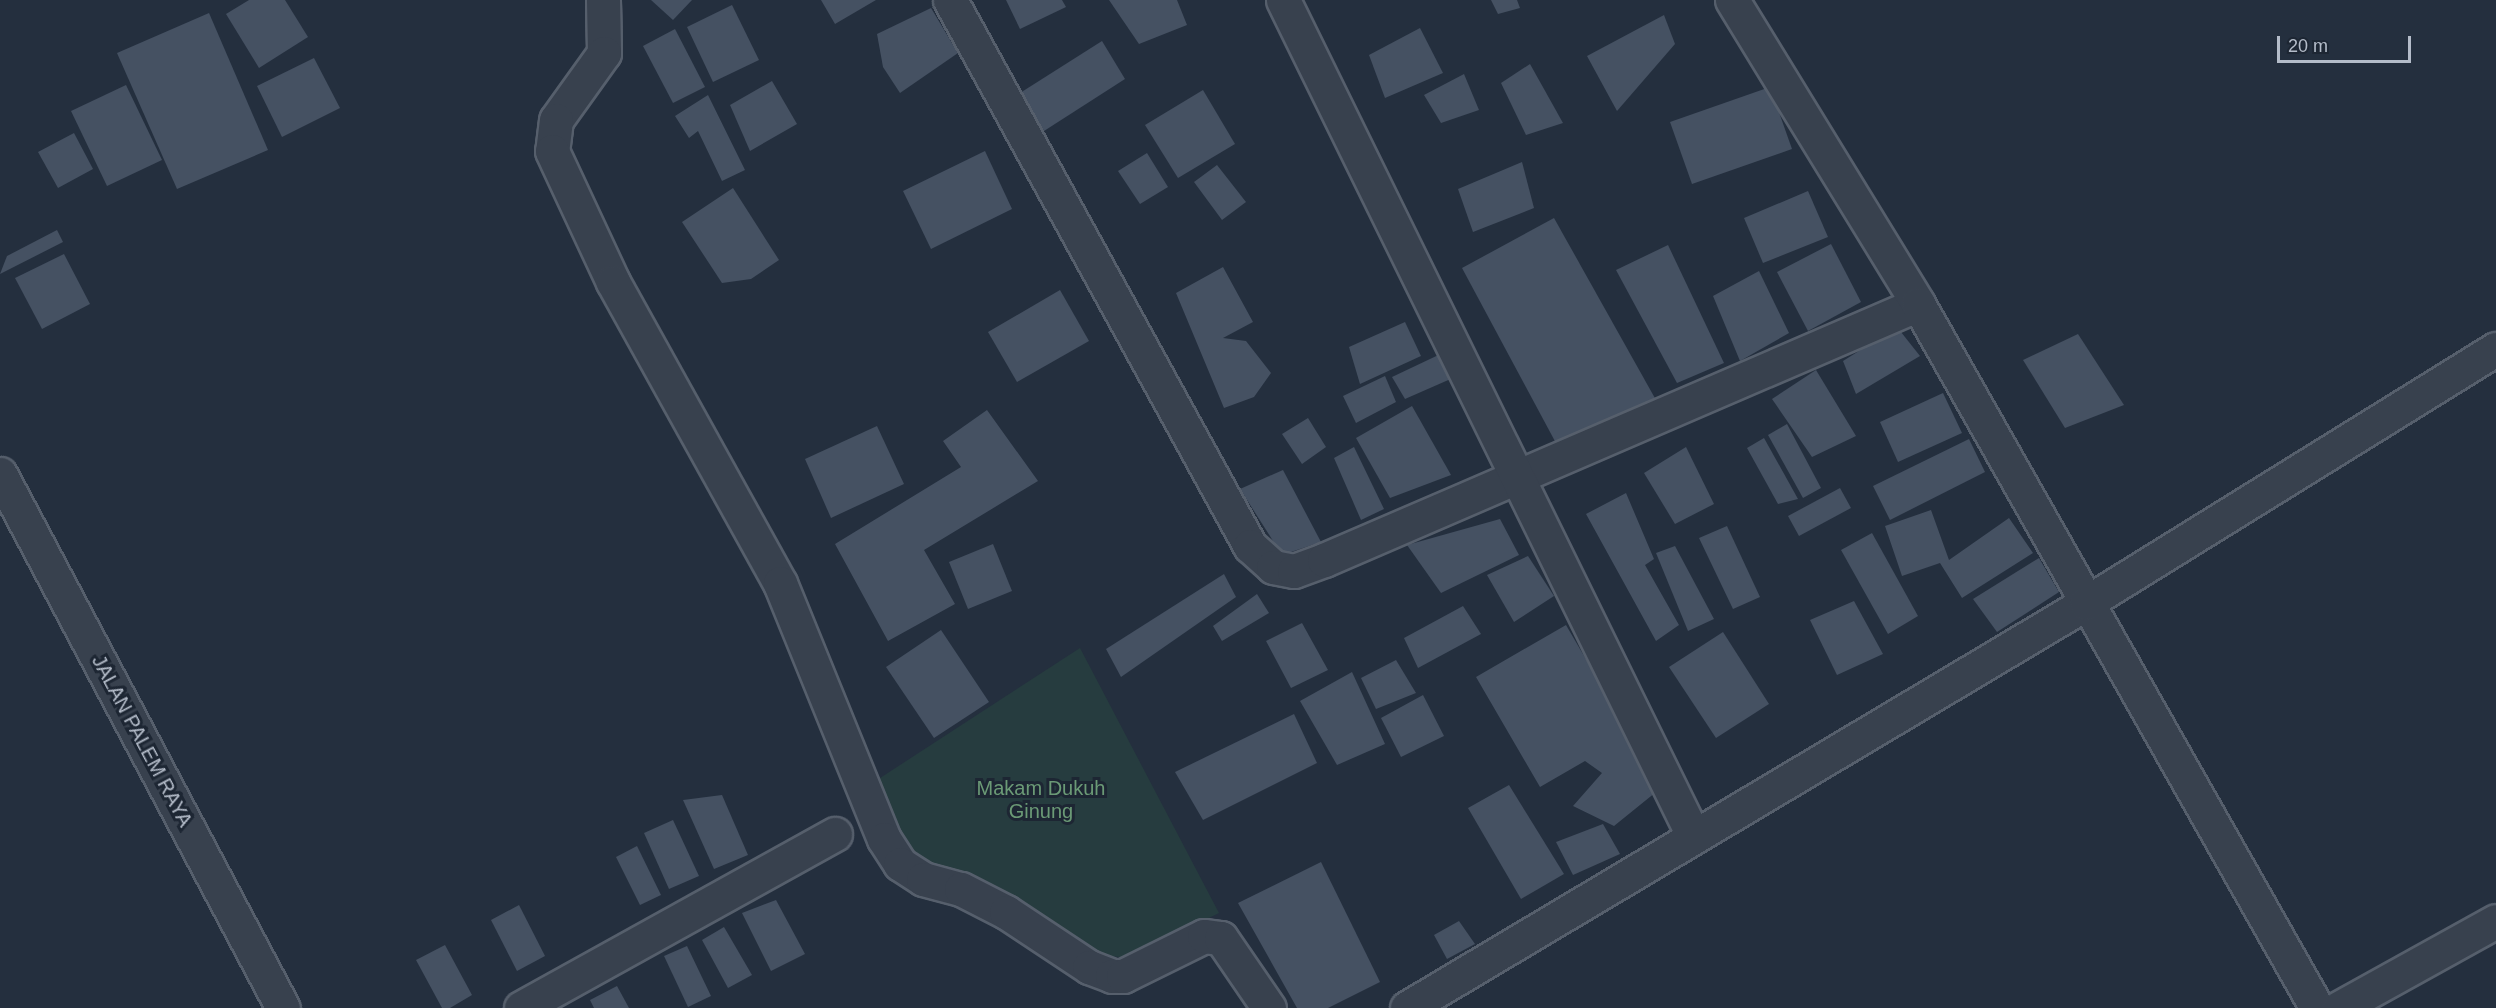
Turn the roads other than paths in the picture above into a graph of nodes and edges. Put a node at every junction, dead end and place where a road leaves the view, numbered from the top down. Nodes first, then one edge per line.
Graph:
1 (603, 0) edge
2 (950, 0) edge
3 (1283, 0) edge
4 (1732, 0) edge
5 (1918, 304) junction
6 (2496, 349) edge
7 (0, 474) edge
8 (1519, 477) junction
9 (2086, 603) junction
10 (835, 834) dead end
11 (1694, 837) junction
12 (2496, 921) edge
13 (283, 1008) edge
14 (521, 1008) edge
15 (1269, 1008) edge
16 (1407, 1008) edge
17 (2318, 1008) edge
18 (2339, 1008) edge

1 - 15 street
2 - 8 street
3 - 8 street
4 - 5 street
5 - 8 street
5 - 9 street
6 - 9 street
7 - 13 street, JALAN PALEM RAYA
8 - 11 street
9 - 11 street
9 - 17 street
10 - 14 street
11 - 16 street
12 - 18 street

